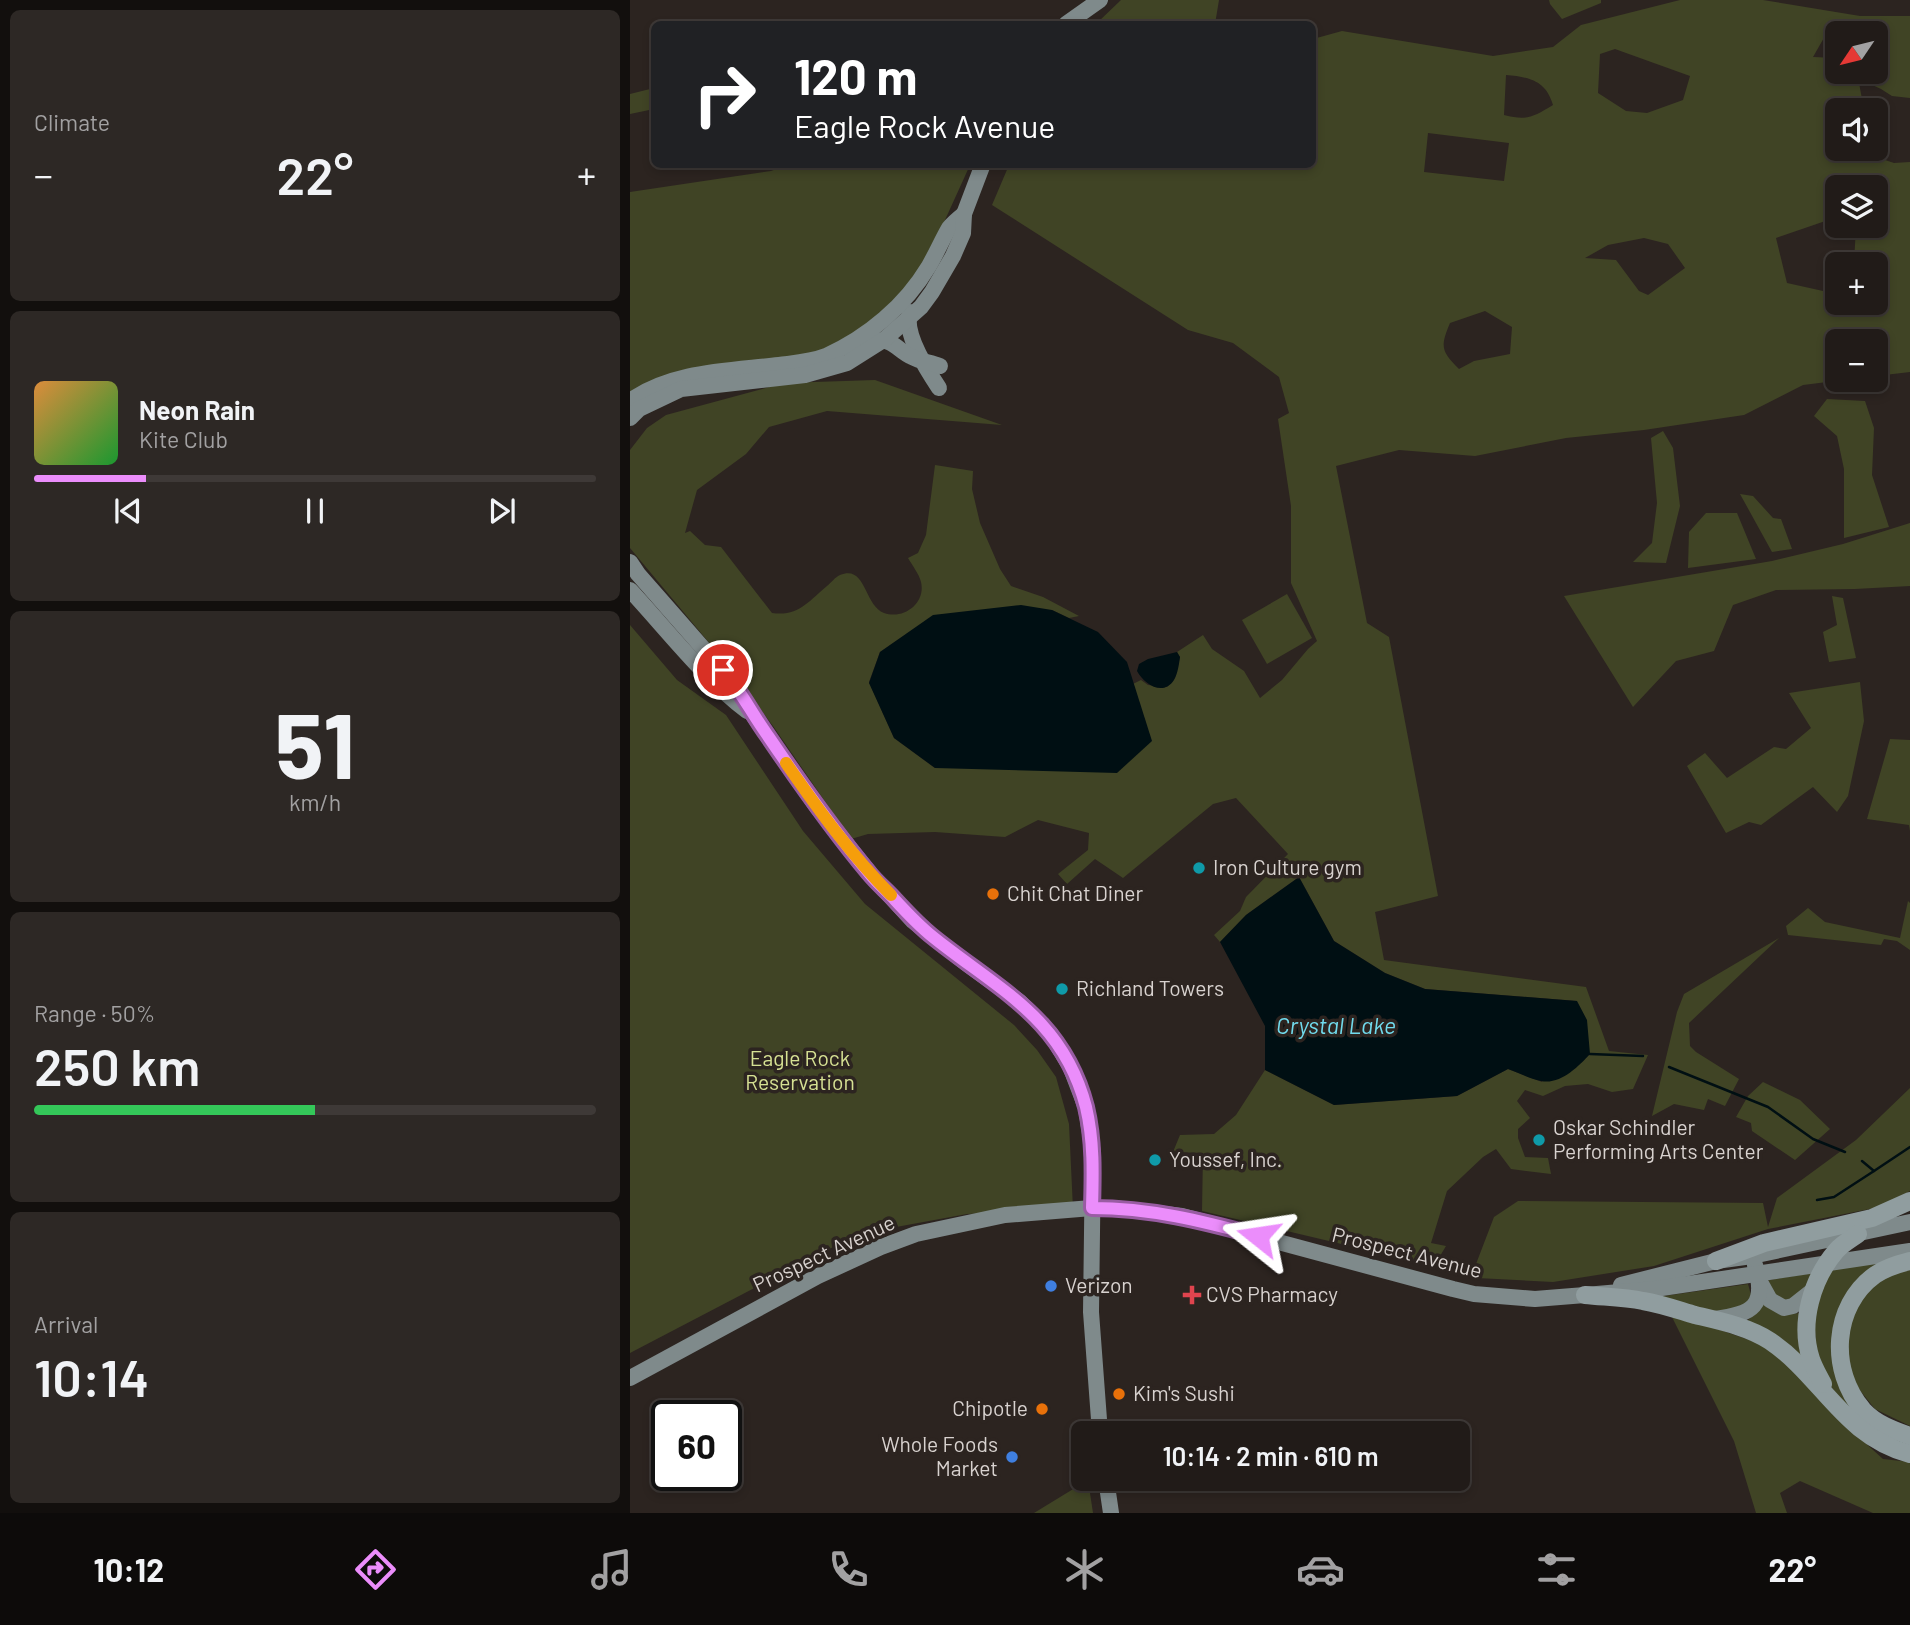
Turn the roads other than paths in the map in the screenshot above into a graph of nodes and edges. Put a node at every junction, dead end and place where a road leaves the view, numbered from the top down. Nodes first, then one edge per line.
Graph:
1 (1100, 0) edge
2 (1070, 21) edge
3 (981, 168) edge
4 (964, 214) junction
5 (948, 232) junction
6 (908, 320) junction
7 (885, 339) junction
8 (831, 353) junction
9 (923, 360) junction
10 (940, 366) dead end
11 (939, 388) dead end
12 (630, 401) edge
13 (630, 418) edge
14 (630, 562) edge
15 (630, 590) edge
16 (663, 600) junction
17 (654, 617) junction
18 (709, 654) junction
19 (753, 715) junction
20 (1910, 1202) edge
21 (1092, 1208) junction
22 (1910, 1222) edge
23 (1858, 1234) junction
24 (1910, 1251) edge
25 (1752, 1256) junction
26 (1716, 1261) junction
27 (1910, 1261) edge
28 (1826, 1264) junction
29 (1757, 1273) junction
30 (1812, 1291) junction
31 (1585, 1295) junction
32 (1714, 1319) junction
33 (630, 1378) edge
34 (1838, 1409) junction
35 (1099, 1421) edge
36 (1910, 1436) edge
37 (1910, 1454) edge
38 (1108, 1491) edge
39 (1111, 1513) edge

1 - 2 main road
3 - 4 main road
4 - 5 main road
4 - 6 main road
5 - 6 main road
5 - 8 main road
6 - 7 main road
6 - 9 main road
7 - 8 main road
7 - 9 main road
7 - 13 main road
8 - 12 main road
9 - 10 main road
9 - 11 main road
14 - 16 main road
15 - 17 main road
16 - 17 main road
16 - 18 main road
17 - 18 main road
17 - 19 main road
18 - 19 main road
19 - 21 main road
20 - 26 highway
21 - 31 main road, Prospect Avenue
21 - 33 main road, Prospect Avenue
21 - 35 main road
22 - 23 main road, Prospect Avenue
23 - 25 main road, Prospect Avenue
23 - 28 highway
24 - 28 main road, Prospect Avenue
25 - 26 main road, Prospect Avenue
25 - 29 main road
26 - 31 main road, Prospect Avenue
27 - 36 highway
28 - 29 main road, Prospect Avenue
28 - 30 highway
29 - 30 main road
29 - 31 main road, Prospect Avenue
29 - 32 main road
30 - 34 highway
31 - 32 highway
32 - 34 highway
34 - 37 highway
38 - 39 main road

